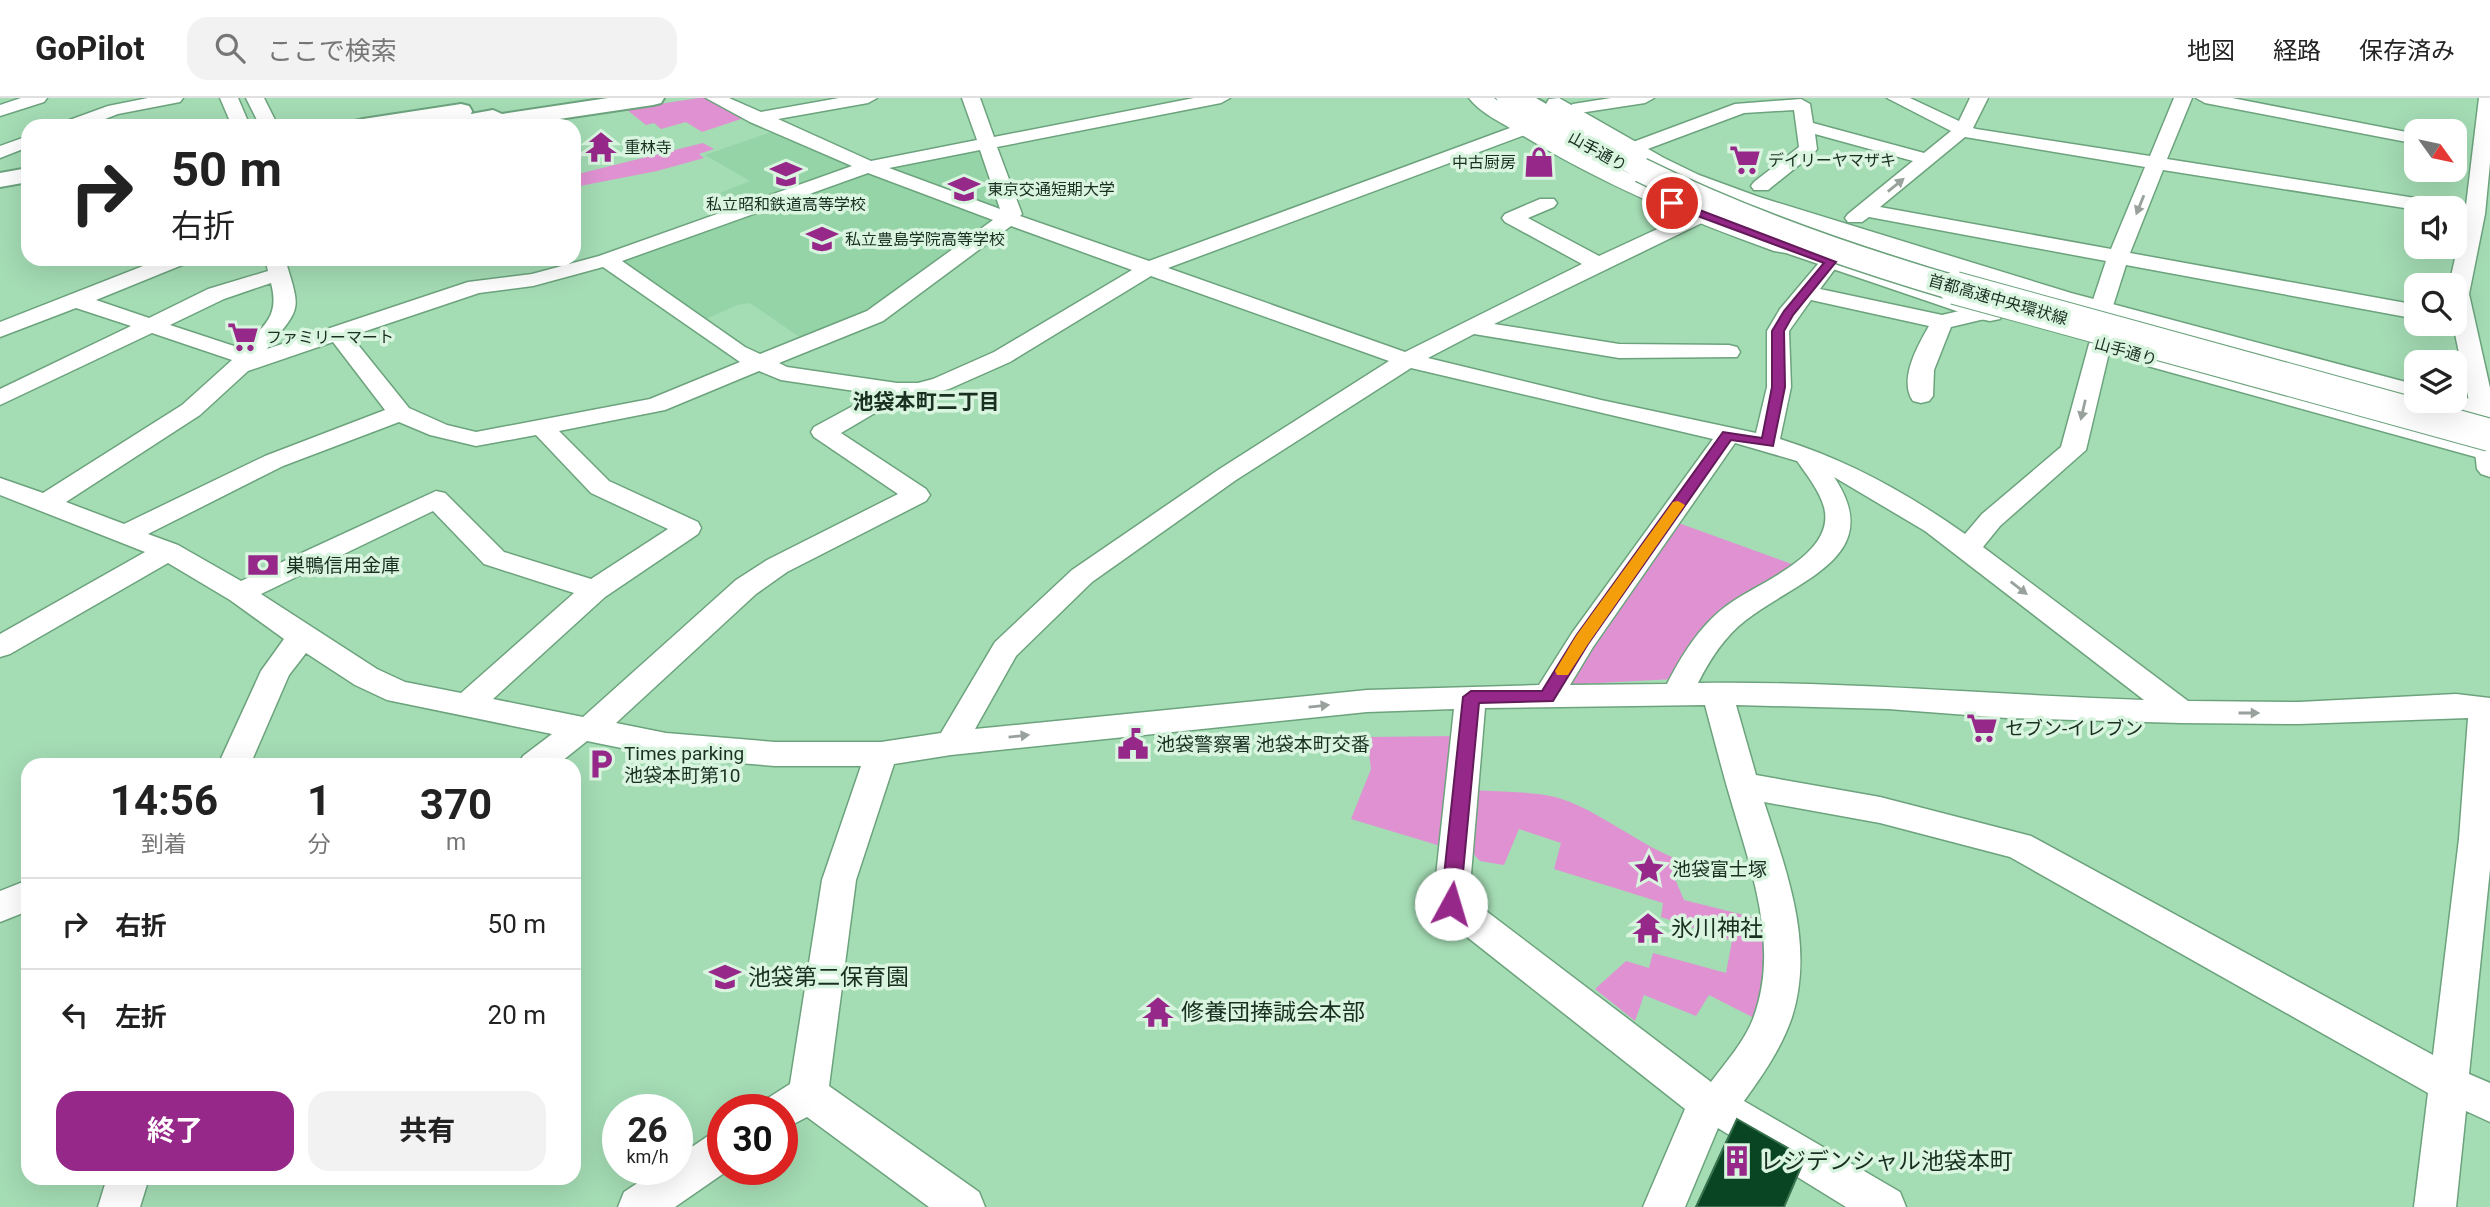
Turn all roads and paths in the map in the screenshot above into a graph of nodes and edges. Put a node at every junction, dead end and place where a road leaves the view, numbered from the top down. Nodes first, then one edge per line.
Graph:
1 (38, 98) edge
2 (174, 98) edge
3 (229, 98) edge
4 (256, 98) edge
5 (506, 98) edge
6 (523, 98) edge
7 (542, 98) edge
8 (590, 98) edge
9 (619, 98) edge
10 (653, 98) edge
11 (715, 98) edge
12 (868, 98) edge
13 (971, 98) edge
14 (1221, 98) edge
15 (1480, 98) edge
16 (1507, 98) edge
17 (1521, 98) edge
18 (1532, 98) edge
19 (1548, 98) edge
20 (1645, 98) edge
21 (1716, 98) edge
22 (1896, 98) edge
23 (1979, 98) edge
24 (2183, 98) edge
25 (2205, 98) edge
26 (2488, 98) edge
27 (1798, 101) edge
28 (1565, 103) edge
29 (113, 104) edge
30 (1737, 109) junction
31 (0, 111) edge
32 (756, 118) junction
33 (84, 119) edge
34 (238, 119) edge
35 (266, 119) edge
36 (389, 119) edge
37 (392, 119) edge
38 (397, 119) edge
39 (463, 119) edge
40 (480, 119) edge
41 (514, 119) edge
42 (1804, 126) junction
43 (1524, 129) junction
44 (1963, 130) junction
45 (2404, 136) edge
46 (988, 143) junction
47 (21, 144) edge
48 (2480, 151) edge
49 (0, 152) edge
50 (1643, 158) junction
51 (1927, 159) junction
52 (21, 160) edge
53 (2157, 163) junction
54 (867, 167) junction
55 (21, 178) edge
56 (0, 182) edge
57 (1754, 192) junction
58 (21, 193) edge
59 (0, 196) edge
60 (2404, 202) edge
61 (1547, 203) dead end
62 (2473, 213) edge
63 (1701, 216) junction
64 (1008, 219) junction
65 (1854, 219) junction
66 (2118, 257) junction
67 (1821, 258) junction
68 (606, 260) junction
69 (1598, 264) junction
70 (162, 266) edge
71 (277, 266) edge
72 (1150, 268) junction
73 (2462, 273) edge
74 (1805, 292) junction
75 (75, 300) junction
76 (2101, 309) junction
77 (2404, 310) edge
78 (1984, 312) junction
79 (2467, 321) edge
80 (1942, 323) junction
81 (2490, 326) edge
82 (148, 327) junction
83 (1472, 327) junction
84 (0, 330) edge
85 (338, 334) junction
86 (2464, 336) edge
87 (2100, 344) junction
88 (1729, 352) dead end
89 (1407, 360) junction
90 (243, 362) junction
91 (760, 363) junction
92 (897, 390) junction
93 (2404, 391) edge
94 (1921, 397) dead end
95 (0, 398) edge
96 (400, 413) junction
97 (2459, 413) edge
98 (542, 427) junction
99 (1728, 435) junction
100 (2489, 438) edge
101 (1768, 443) junction
102 (1805, 455) junction
103 (0, 486) edge
104 (45, 504) junction
105 (125, 534) junction
106 (1965, 546) junction
107 (168, 551) junction
108 (595, 590) junction
109 (240, 593) junction
110 (302, 637) junction
111 (0, 647) edge
112 (1686, 694) junction
113 (1717, 694) junction
114 (1471, 697) junction
115 (1547, 697) junction
116 (466, 706) junction
117 (2487, 709) edge
118 (2181, 712) junction
119 (585, 729) junction
120 (951, 744) junction
121 (881, 754) junction
122 (237, 758) edge
123 (544, 758) edge
124 (1743, 785) junction
125 (21, 898) edge
126 (0, 908) edge
127 (2449, 1084) junction
128 (797, 1094) edge
129 (2490, 1103) edge
130 (798, 1104) edge
131 (1712, 1105) junction
132 (707, 1161) edge
133 (126, 1185) edge
134 (119, 1207) edge
135 (639, 1207) edge
136 (964, 1207) edge
137 (1664, 1207) edge
138 (1885, 1207) edge
139 (2435, 1207) edge

1 - 31 street
2 - 29 street
3 - 34 street
4 - 35 street
5 - 36 highway
6 - 37 highway
7 - 38 highway
8 - 39 highway
9 - 40 highway
10 - 41 highway
11 - 32 street
12 - 32 street
13 - 46 street
14 - 46 street
15 - 43 main road
16 - 67 main road, 山手通り
17 - 50 highway
18 - 50 highway, 首都高速中央環状線
19 - 57 main road, 山手通り
20 - 28 street
21 - 30 street
22 - 44 street
23 - 44 street
24 - 53 street
25 - 45 street
26 - 48 street
27 - 30 street
27 - 42 street
28 - 50 main road
29 - 33 street
30 - 50 street
32 - 54 street
42 - 51 street
42 - 57 street
43 - 63 main road
43 - 72 street
44 - 51 street
44 - 53 street
46 - 54 street
46 - 64 street
47 - 49 street
48 - 62 street
49 - 52 street
50 - 57 main road
50 - 100 highway, 首都高速中央環状線, bridge
65 -> 51 street
53 - 60 street
53 -> 66 street
54 - 64 street
54 - 68 street
55 - 56 highway
57 - 65 main road, 山手通り
58 - 59 highway
61 - 69 street
62 - 73 street
63 - 67 main road
63 - 69 street
64 - 72 street
64 - 91 street
65 - 66 street
65 - 67 street
65 - 76 main road, 山手通り
66 - 76 street
66 - 77 street
67 - 74 street
67 - 78 main road, 山手通り
68 - 85 street
68 - 91 street
69 - 83 street
70 - 75 street
71 - 82 street
71 - 90 street
72 - 89 street
72 - 92 street
74 - 80 street
74 - 101 street
75 - 82 street
75 - 84 street
76 - 93 main road, 山手通り
78 - 80 street
78 - 87 main road, 山手通り
79 - 81 street
80 - 94 street
82 - 90 street
82 - 95 street
83 - 88 street
83 - 89 street
85 - 90 street
85 - 96 street
86 - 100 street
87 - 100 main road, 山手通り
87 -> 106 street
89 - 99 street
89 - 120 street
90 - 104 street
91 - 92 street
91 - 98 street
92 - 119 street
96 - 98 street
96 - 105 street
97 - 100 main road
98 - 108 street
99 - 101 street
99 - 115 street
101 - 102 street
102 - 106 street
102 - 112 street
103 - 104 street
104 - 105 street
105 - 107 street
106 -> 118 street
107 - 109 street
107 - 111 street
108 - 109 street
108 - 116 street
109 - 110 street
110 - 116 street
110 - 122 street
112 - 113 street
112 - 115 street
113 - 118 street
113 - 124 street
114 - 115 street
120 -> 114 street
114 - 131 street
116 - 119 street
118 -> 117 street
117 - 127 street
119 - 121 street
119 - 123 street
120 - 121 street
121 - 128 street
124 - 127 street
124 - 131 street
125 - 126 street
127 - 129 street
127 - 139 street
130 - 136 street
131 - 137 street
131 - 138 street
132 - 135 street
133 - 134 street

